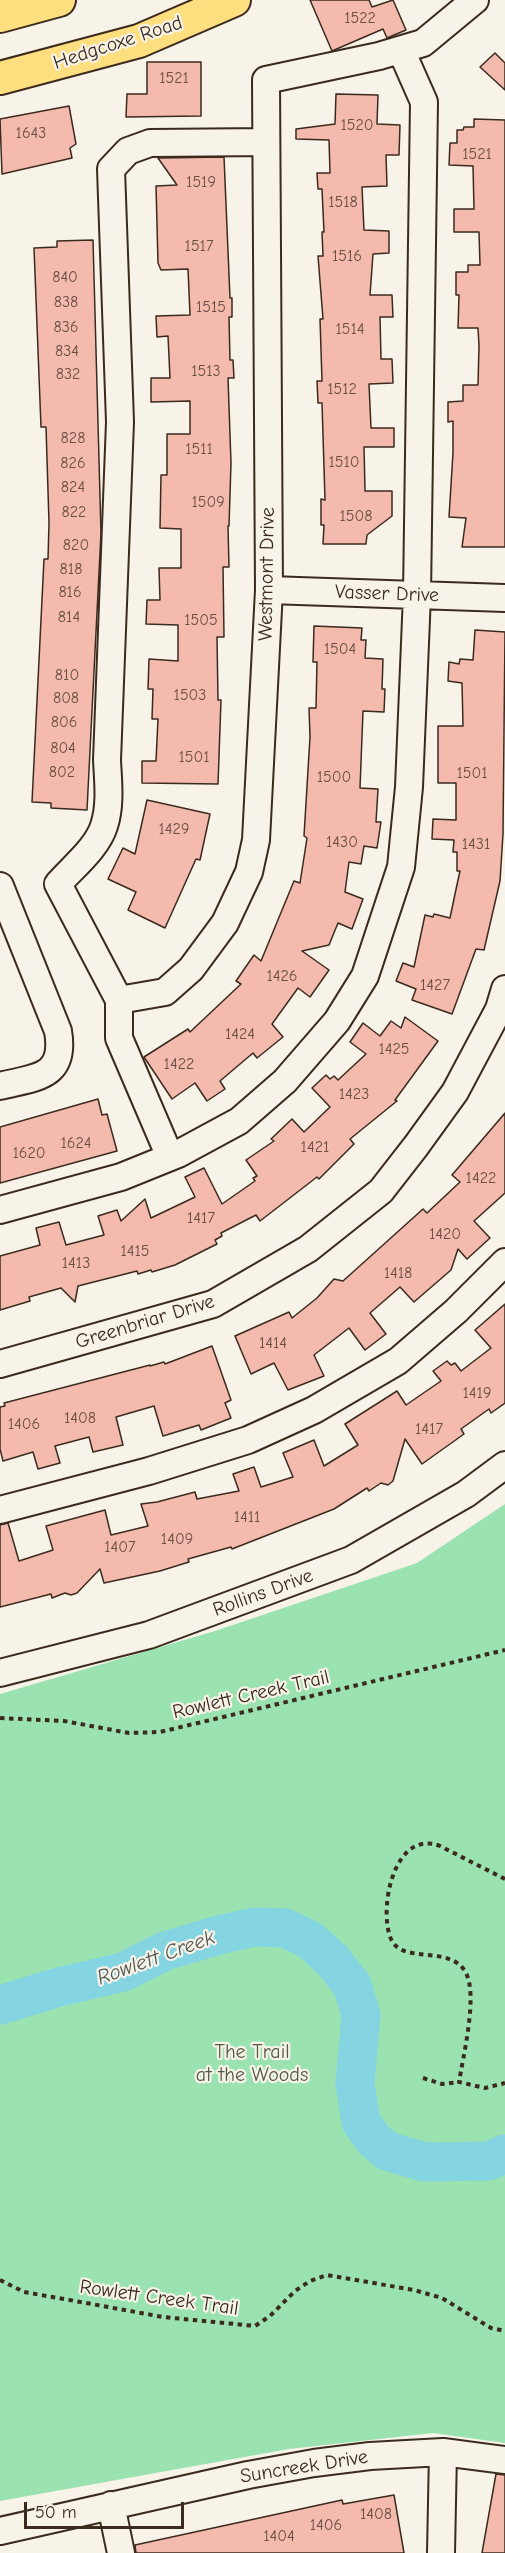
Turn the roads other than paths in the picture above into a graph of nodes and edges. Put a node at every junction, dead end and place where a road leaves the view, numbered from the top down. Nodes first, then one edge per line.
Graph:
1 (58, 0) edge
2 (234, 0) edge
3 (475, 0) edge
4 (0, 16) edge
5 (401, 50) junction
6 (0, 78) edge
7 (266, 142) junction
8 (268, 590) junction
9 (417, 595) junction
10 (505, 598) edge
11 (0, 886) edge
12 (505, 989) edge
13 (119, 1000) junction
14 (0, 1086) edge
15 (170, 1157) junction
16 (0, 1210) edge
17 (505, 1262) edge
18 (0, 1364) edge
19 (505, 1465) edge
20 (0, 1510) edge
21 (0, 1673) edge
22 (442, 2452) junction
23 (505, 2460) edge
24 (111, 2505) junction
25 (0, 2531) edge
26 (121, 2553) edge
27 (441, 2553) edge

1 - 4 main road
2 - 6 main road, Hedgcoxe Road
3 - 5 street
5 - 7 street, Westmont Drive
5 - 9 street
7 - 8 street, Westmont Drive
7 - 13 street
8 - 9 street, Vasser Drive
8 - 13 street, Westmont Drive
9 - 10 street, Vasser Drive
9 - 15 street
11 - 14 street
12 - 18 street, Greenbriar Drive
13 - 15 street
15 - 16 street
17 - 20 street
19 - 21 street, Rollins Drive
22 - 23 street, Suncreek Drive
22 - 24 street, Suncreek Drive
22 - 27 street
24 - 25 street, Suncreek Drive
24 - 26 street

